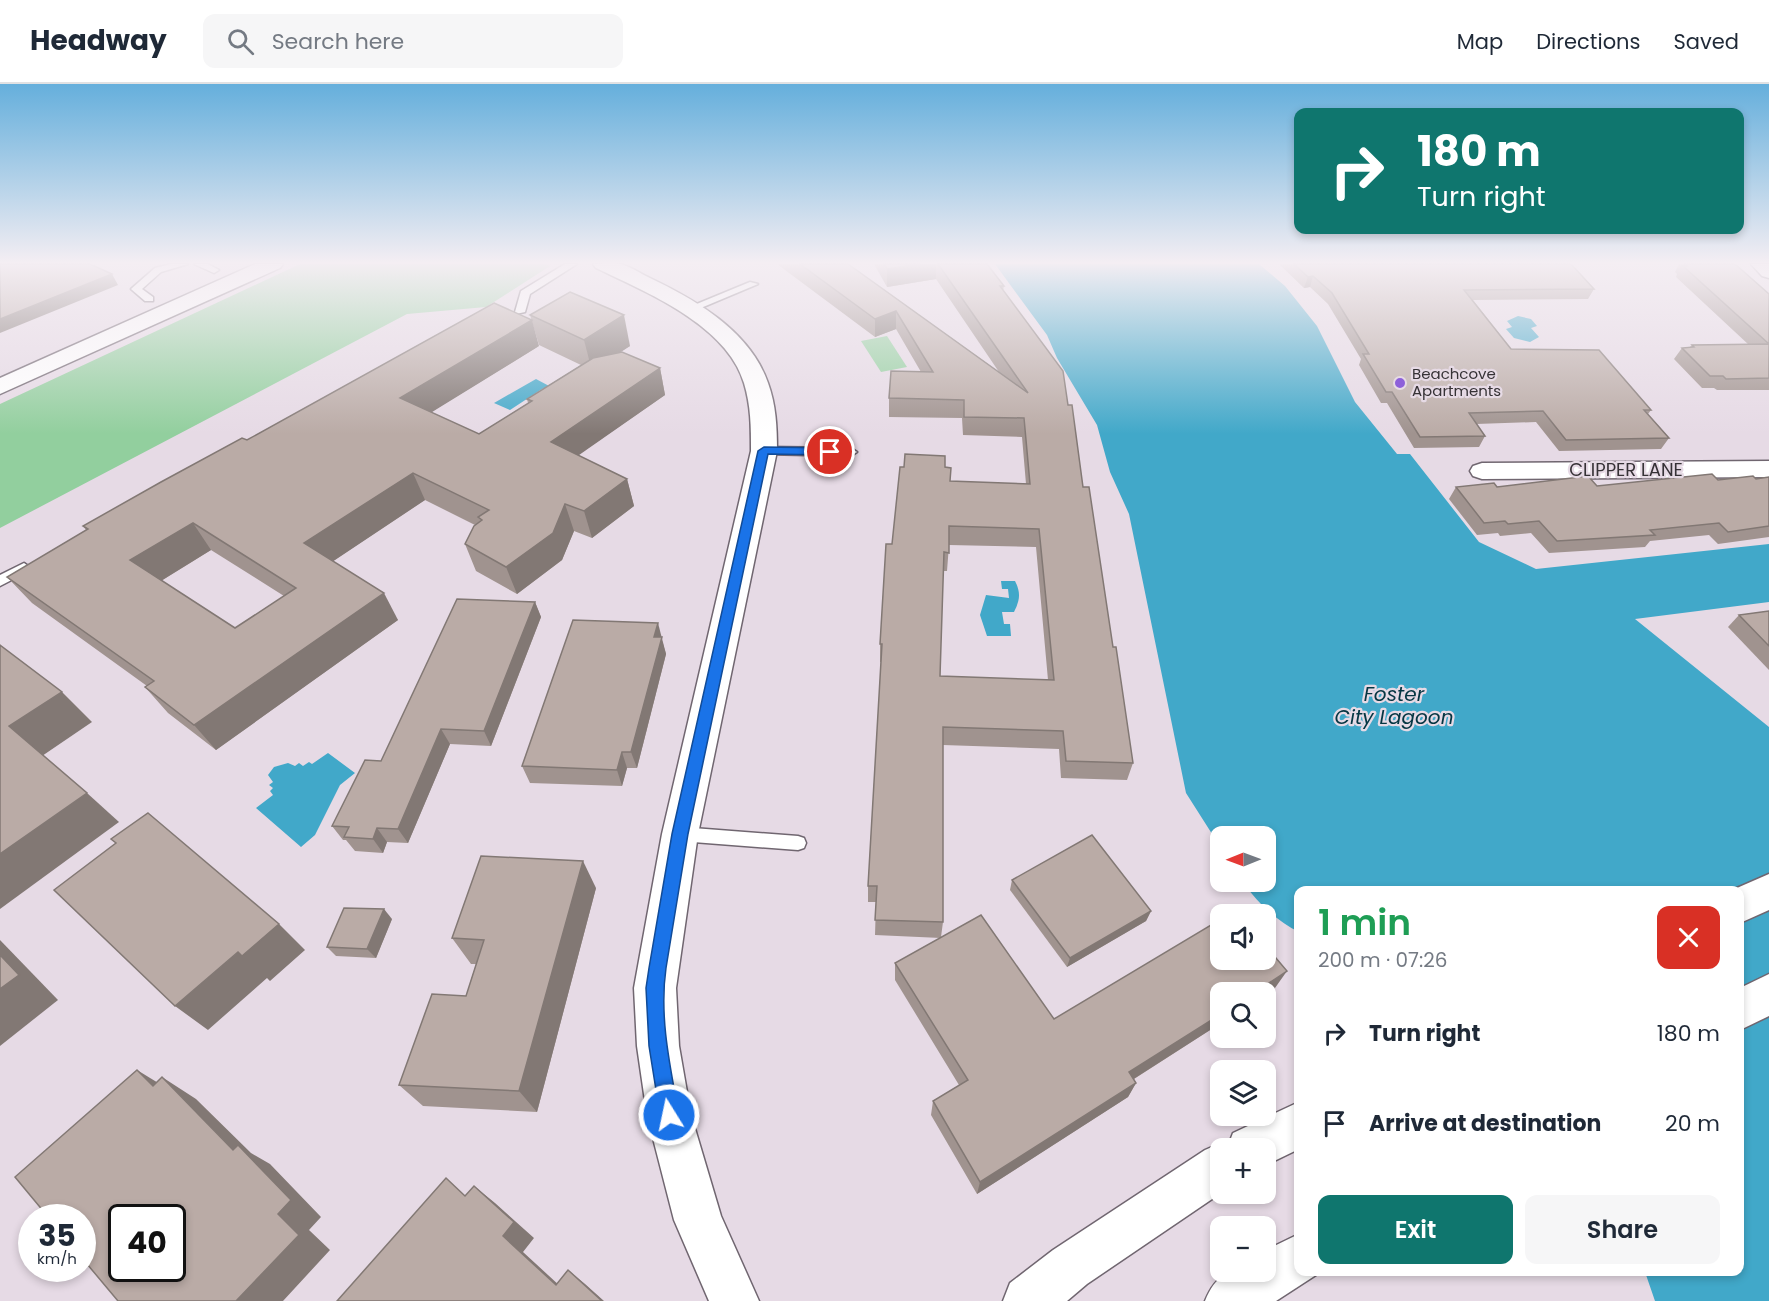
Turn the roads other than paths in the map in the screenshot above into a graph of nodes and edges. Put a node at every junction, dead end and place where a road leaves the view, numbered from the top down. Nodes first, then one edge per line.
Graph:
1 (97, 321) edge
2 (147, 321) edge
3 (707, 321) edge
4 (21, 354) dead end
5 (0, 387) edge
6 (764, 451) junction
7 (851, 452) dead end
8 (1769, 469) edge
9 (1482, 471) dead end
10 (31, 564) edge
11 (0, 581) edge
12 (680, 834) junction
13 (798, 843) dead end
14 (1769, 891) edge
15 (1744, 903) edge
16 (1769, 994) edge
17 (1744, 1008) edge
18 (1294, 1127) edge
19 (1272, 1138) edge
20 (1210, 1173) edge
21 (1294, 1261) edge
22 (734, 1301) edge
23 (1028, 1301) edge
24 (1230, 1301) edge

1 - 4 street
2 - 5 street
3 - 6 street
6 - 7 lane
6 - 12 street
8 - 9 street, CLIPPER LANE
10 - 11 lane
12 - 13 lane
12 - 22 street
14 - 15 street
16 - 17 street
18 - 19 street
20 - 23 street
21 - 24 street

